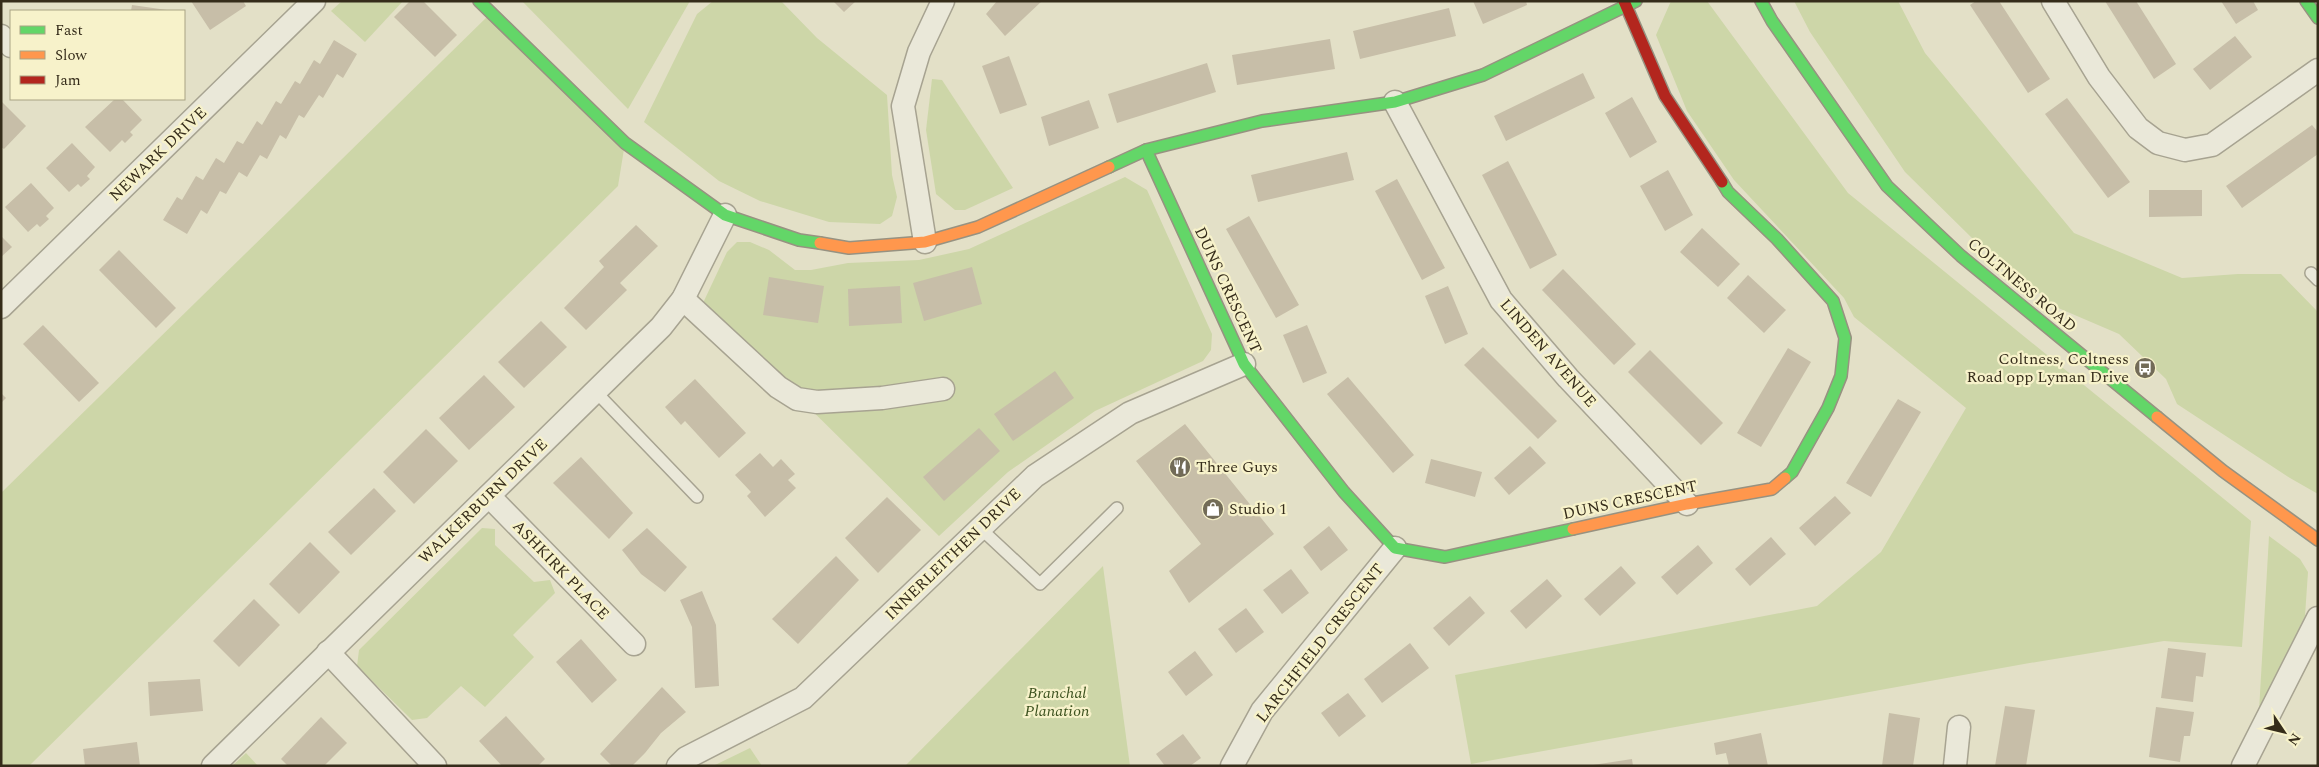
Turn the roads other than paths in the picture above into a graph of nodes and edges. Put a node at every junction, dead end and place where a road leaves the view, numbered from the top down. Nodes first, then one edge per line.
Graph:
1 (314, 1) edge
2 (479, 1) edge
3 (943, 1) edge
4 (1761, 1) edge
5 (2053, 1) edge
6 (2306, 1) edge
7 (1629, 3) edge
8 (2318, 18) edge
9 (1, 36) edge
10 (10, 45) edge
11 (2318, 70) edge
12 (1395, 102) junction
13 (1146, 150) junction
14 (725, 215) junction
15 (925, 242) junction
16 (683, 299) junction
17 (1, 308) edge
18 (1244, 364) junction
19 (942, 388) dead end
20 (595, 391) junction
21 (489, 496) junction
22 (697, 497) dead end
23 (1687, 504) junction
24 (1118, 508) dead end
25 (980, 528) junction
26 (2318, 540) edge
27 (1395, 548) junction
28 (2318, 618) edge
29 (634, 644) dead end
30 (328, 652) junction
31 (1959, 727) dead end
32 (2248, 764) edge
33 (212, 766) edge
34 (436, 766) edge
35 (678, 766) edge
36 (1232, 766) edge
37 (1955, 766) edge

1 - 17 street, NEWARK DRIVE
2 - 14 street
3 - 15 street
4 - 26 street, COLTNESS ROAD
5 - 11 street
6 - 8 street
7 - 12 street
7 - 23 street, DUNS CRESCENT
9 - 10 street
12 - 13 street
12 - 23 street, LINDEN AVENUE
13 - 15 street
13 - 18 street, DUNS CRESCENT
14 - 15 street
14 - 16 street, WALKERBURN DRIVE
16 - 19 street
16 - 20 street, WALKERBURN DRIVE
18 - 25 street, INNERLEITHEN DRIVE
18 - 27 street, DUNS CRESCENT
20 - 21 street, WALKERBURN DRIVE
20 - 22 lane
21 - 29 street, ASHKIRK PLACE
21 - 30 street, WALKERBURN DRIVE
23 - 27 street, DUNS CRESCENT
24 - 25 lane
25 - 35 street, INNERLEITHEN DRIVE
27 - 36 street, LARCHFIELD CRESCENT
28 - 32 street
30 - 33 street, WALKERBURN DRIVE
30 - 34 street
31 - 37 street

